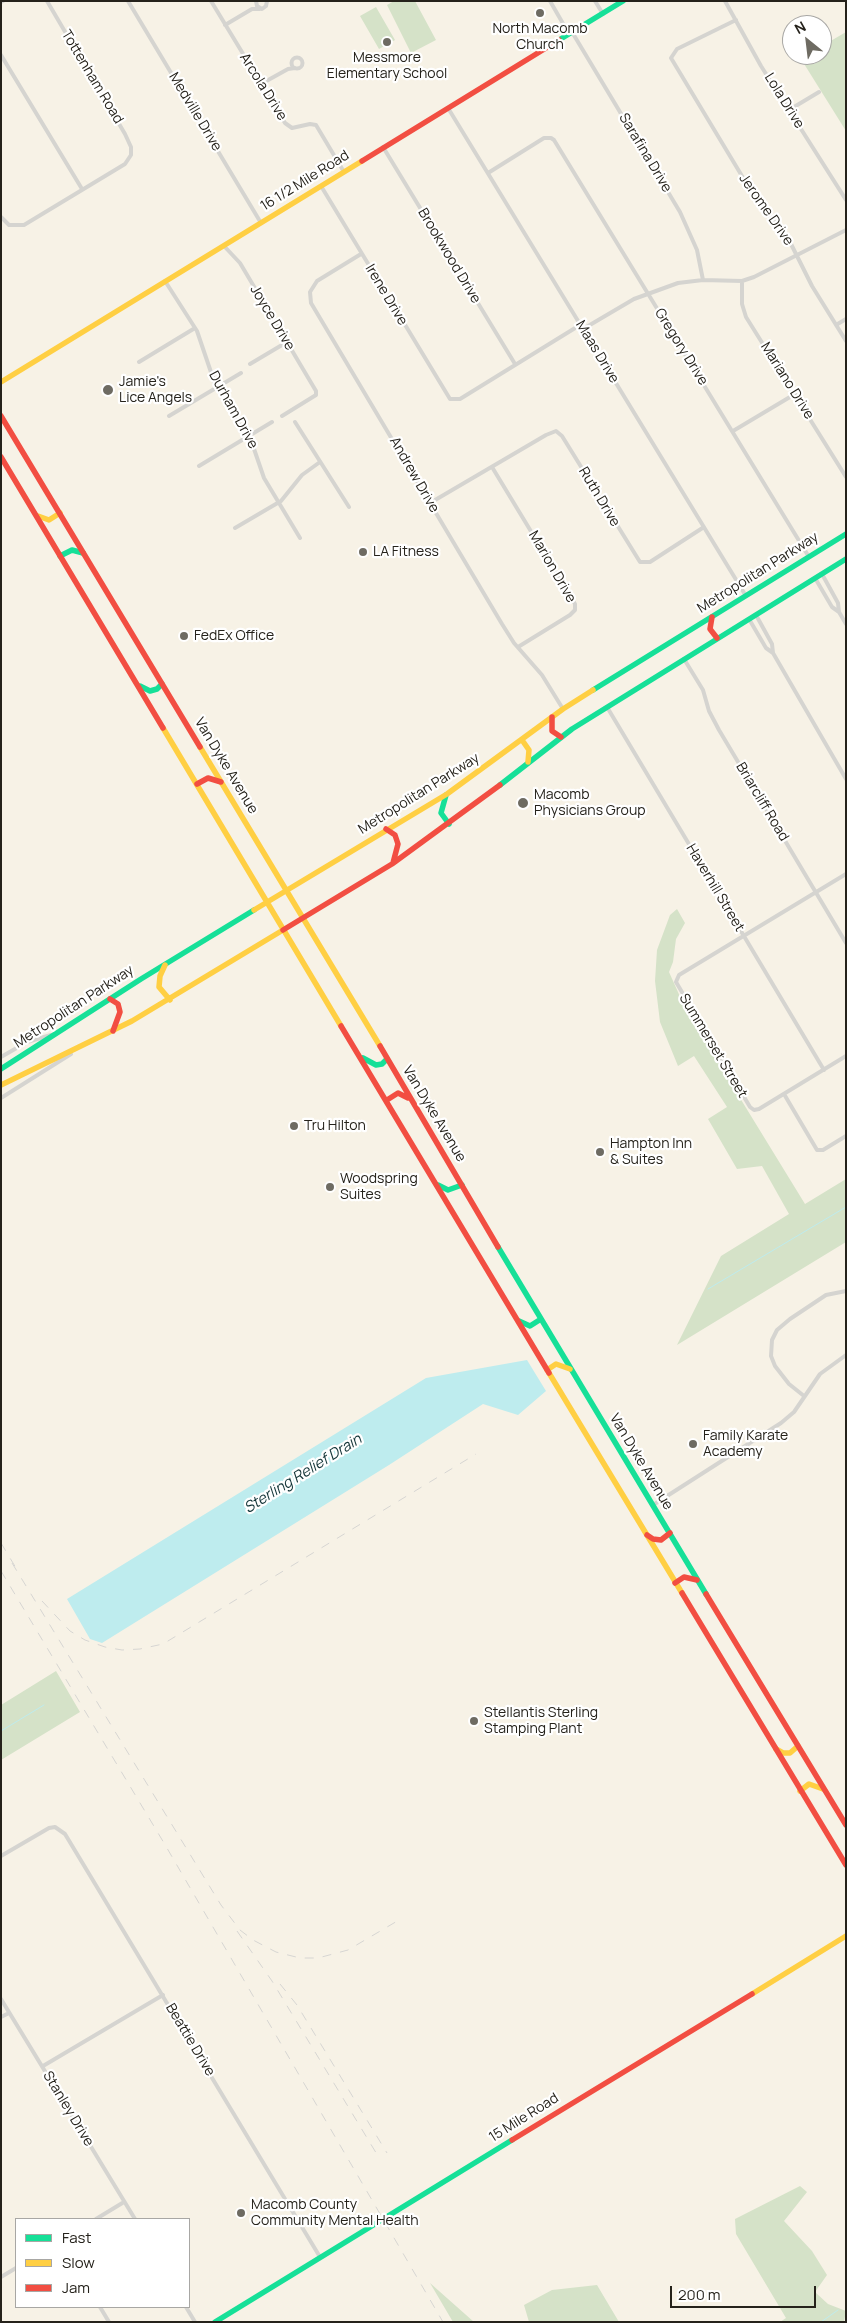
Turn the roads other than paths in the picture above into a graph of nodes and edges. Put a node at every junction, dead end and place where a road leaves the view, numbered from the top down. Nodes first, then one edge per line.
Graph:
1 (46, 1) edge
2 (128, 1) edge
3 (211, 1) edge
4 (267, 1) edge
5 (550, 1) edge
6 (595, 1) edge
7 (623, 1) edge
8 (725, 1) edge
9 (256, 2) edge
10 (260, 9) junction
11 (252, 10) junction
12 (603, 14) junction
13 (736, 20) junction
14 (225, 25) junction
15 (570, 33) junction
16 (1, 55) edge
17 (292, 62) junction
18 (288, 68) junction
19 (295, 68) junction
20 (261, 84) junction
21 (819, 92) dead end
22 (448, 108) junction
23 (789, 110) junction
24 (383, 148) junction
25 (344, 172) junction
26 (488, 173) junction
27 (321, 186) junction
28 (82, 189) junction
29 (846, 200) edge
30 (1, 217) edge
31 (261, 223) junction
32 (846, 230) edge
33 (224, 246) junction
34 (361, 254) junction
35 (796, 256) junction
36 (702, 280) junction
37 (166, 281) junction
38 (742, 281) junction
39 (648, 293) junction
40 (846, 319) edge
41 (836, 325) junction
42 (582, 327) junction
43 (196, 328) junction
44 (846, 340) edge
45 (287, 342) junction
46 (139, 362) dead end
47 (250, 364) dead end
48 (515, 364) junction
49 (241, 373) dead end
50 (1, 382) edge
51 (217, 387) junction
52 (795, 394) junction
53 (1, 416) edge
54 (169, 416) dead end
55 (282, 416) dead end
56 (272, 422) dead end
57 (294, 422) dead end
58 (733, 431) junction
59 (248, 437) junction
60 (1, 457) edge
61 (320, 462) junction
62 (199, 466) dead end
63 (492, 467) junction
64 (846, 477) edge
65 (278, 502) junction
66 (430, 503) junction
67 (348, 507) dead end
68 (60, 513) junction
69 (37, 516) junction
70 (234, 528) dead end
71 (704, 528) junction
72 (846, 534) edge
73 (300, 538) dead end
74 (84, 554) junction
75 (60, 556) junction
76 (809, 557) junction
77 (846, 559) edge
78 (822, 574) junction
79 (815, 578) junction
80 (746, 596) junction
81 (839, 612) junction
82 (756, 615) junction
83 (712, 616) junction
84 (748, 619) junction
85 (846, 624) edge
86 (717, 638) junction
87 (518, 647) junction
88 (773, 653) junction
89 (684, 659) junction
90 (137, 684) junction
91 (162, 684) junction
92 (607, 706) junction
93 (563, 709) junction
94 (552, 717) junction
95 (561, 737) junction
96 (522, 740) junction
97 (527, 763) junction
98 (846, 779) edge
99 (222, 783) junction
100 (197, 784) junction
101 (447, 794) junction
102 (449, 824) junction
103 (386, 829) junction
104 (392, 864) junction
105 (846, 874) edge
106 (285, 890) junction
107 (816, 892) junction
108 (268, 900) junction
109 (303, 918) junction
110 (285, 929) junction
111 (743, 936) junction
112 (846, 943) edge
113 (165, 964) junction
114 (110, 999) junction
115 (170, 1000) junction
116 (113, 1031) junction
117 (56, 1033) junction
118 (90, 1041) junction
119 (360, 1055) junction
120 (846, 1056) edge
121 (1, 1057) edge
122 (387, 1059) junction
123 (1, 1069) edge
124 (824, 1070) junction
125 (1, 1085) edge
126 (784, 1094) junction
127 (1, 1098) edge
128 (387, 1100) junction
129 (411, 1100) junction
130 (846, 1136) edge
131 (436, 1182) junction
132 (462, 1185) junction
133 (846, 1291) edge
134 (516, 1319) junction
135 (541, 1319) junction
136 (846, 1355) edge
137 (547, 1370) junction
138 (571, 1370) junction
139 (804, 1396) junction
140 (653, 1505) junction
141 (670, 1533) junction
142 (646, 1535) junction
143 (698, 1581) junction
144 (675, 1583) junction
145 (798, 1746) junction
146 (775, 1749) junction
147 (824, 1789) junction
148 (800, 1791) junction
149 (846, 1825) edge
150 (1, 1856) edge
151 (846, 1865) edge
152 (846, 1936) edge
153 (163, 1995) junction
154 (1, 1999) edge
155 (9, 2012) junction
156 (1, 2017) edge
157 (43, 2066) junction
158 (124, 2202) junction
159 (98, 2218) edge
160 (134, 2218) edge
161 (320, 2257) junction
162 (15, 2269) edge
163 (1, 2276) edge
164 (101, 2308) edge
165 (187, 2308) edge
166 (109, 2322) edge
167 (195, 2322) edge
168 (216, 2322) edge

1 - 28 street, Tottenham Road
2 - 31 street, Medville Drive
3 - 14 street, Arcola Drive
4 - 10 street
5 - 15 street, Sarafina Drive
6 - 12 street
7 - 12 main road, 16 1/2 Mile Road
8 - 13 street, Lola Drive
9 - 10 street
9 - 11 street
10 - 11 street
11 - 14 street
12 - 15 main road, 16 1/2 Mile Road
13 - 23 street, Lola Drive
13 - 35 street, Jerome Drive
14 - 20 street, Arcola Drive
15 - 22 main road, 16 1/2 Mile Road
15 - 36 street, Sarafina Drive
16 - 28 street
17 - 18 street
17 - 19 street
17 - 19 street
18 - 19 street
18 - 20 street
20 - 25 street, Arcola Drive
21 - 23 street
22 - 24 main road, 16 1/2 Mile Road
22 - 26 street, Maas Drive
23 - 29 street, Lola Drive
24 - 25 main road, 16 1/2 Mile Road
24 - 48 street, Brookwood Drive
25 - 27 main road, 16 1/2 Mile Road
26 - 39 street, Gregory Drive
26 - 42 street, Maas Drive
27 - 31 main road, 16 1/2 Mile Road
27 - 34 street, Irene Drive
28 - 30 street
31 - 33 main road, 16 1/2 Mile Road
32 - 35 street
33 - 37 main road, 16 1/2 Mile Road
33 - 45 street, Joyce Drive
34 - 48 street, Irene Drive
34 - 66 street, Andrew Drive
35 - 38 street
35 - 41 street, Jerome Drive
36 - 38 street
36 - 39 street
37 - 43 street, Durham Drive
37 - 50 main road, 16 1/2 Mile Road
38 - 52 street, Mariano Drive
39 - 42 street
39 - 58 street, Gregory Drive
40 - 41 street
41 - 44 street, Jerome Drive
42 - 48 street
42 - 71 street, Maas Drive
43 - 46 street
43 - 51 street, Durham Drive
45 - 47 street
45 - 55 street, Joyce Drive
49 - 51 street
51 - 54 street
51 - 59 street, Durham Drive
52 - 58 street
52 - 64 street, Mariano Drive
53 - 68 main road, Van Dyke Avenue
56 - 59 street
57 - 61 street
58 - 76 street, Gregory Drive
59 - 62 street
59 - 65 street, Durham Drive
60 - 69 main road
61 - 65 street
61 - 67 street
63 - 66 street
63 - 71 street, Ruth Drive
63 - 87 street, Marion Drive
65 - 70 street
65 - 73 street, Durham Drive
66 - 87 street, Andrew Drive
68 - 69 main road
68 - 74 main road, Van Dyke Avenue
69 - 75 main road
71 - 80 street, Maas Drive
72 - 76 main road, Metropolitan Parkway
74 - 75 main road
74 - 91 main road, Van Dyke Avenue
75 - 90 main road
76 - 80 main road, Metropolitan Parkway
77 - 78 main road, Metropolitan Parkway
78 - 79 main road, Metropolitan Parkway
78 - 81 street
79 - 81 street
79 - 82 main road, Metropolitan Parkway
80 - 83 main road, Metropolitan Parkway
81 - 85 street
82 - 84 main road, Metropolitan Parkway
82 - 88 street
83 - 86 main road
83 - 93 main road, Metropolitan Parkway
84 - 86 main road, Metropolitan Parkway
84 - 88 street
86 - 89 main road, Metropolitan Parkway
87 - 93 street, Andrew Drive
88 - 98 street
89 - 92 main road, Metropolitan Parkway
89 - 107 street, Briarcliff Road
90 - 91 main road
90 - 100 main road
91 - 99 main road, Van Dyke Avenue
92 - 95 main road, Metropolitan Parkway
92 - 111 street, Haverhill Street
93 - 94 main road, Metropolitan Parkway
94 - 95 main road
94 - 96 main road, Metropolitan Parkway
95 - 97 main road, Metropolitan Parkway
96 - 97 main road
96 - 101 main road, Metropolitan Parkway
97 - 102 main road, Metropolitan Parkway
99 - 100 main road
99 - 106 main road, Van Dyke Avenue
100 - 108 main road
101 - 102 main road
101 - 103 main road, Metropolitan Parkway
102 - 104 main road, Metropolitan Parkway
103 - 104 main road
103 - 106 main road, Metropolitan Parkway
104 - 109 main road, Metropolitan Parkway
105 - 107 street
106 - 108 main road, Metropolitan Parkway
106 - 109 main road, Van Dyke Avenue
107 - 111 street
107 - 112 street, Briarcliff Road
108 - 110 main road
108 - 113 main road, Metropolitan Parkway
109 - 110 main road, Metropolitan Parkway
109 - 122 main road, Van Dyke Avenue
110 - 115 main road, Metropolitan Parkway
110 - 119 main road
111 - 124 street, Haverhill Street
111 - 126 street, Summerset Street
113 - 114 main road, Metropolitan Parkway
113 - 115 main road
114 - 116 main road
114 - 117 main road, Metropolitan Parkway
115 - 116 main road, Metropolitan Parkway
116 - 118 main road, Metropolitan Parkway
117 - 121 street
117 - 123 main road, Metropolitan Parkway
118 - 125 main road, Metropolitan Parkway
118 - 127 street
119 - 122 main road
119 - 128 main road
120 - 124 street
122 - 129 main road, Van Dyke Avenue
124 - 126 street
126 - 130 street
128 - 129 main road
128 - 131 main road
129 - 132 main road, Van Dyke Avenue
131 - 132 main road
131 - 134 main road
132 - 135 main road, Van Dyke Avenue
133 - 139 street
134 - 135 main road
134 - 137 main road
135 - 138 main road, Van Dyke Avenue
136 - 139 street
137 - 138 main road
137 - 142 main road
138 - 140 main road, Van Dyke Avenue
139 - 140 street
140 - 141 main road, Van Dyke Avenue
141 - 142 main road
141 - 143 main road, Van Dyke Avenue
142 - 144 main road
143 - 144 main road
143 - 145 main road, Van Dyke Avenue
144 - 146 main road
145 - 146 main road
145 - 147 main road, Van Dyke Avenue
146 - 148 main road
147 - 148 main road
147 - 149 main road, Van Dyke Avenue
148 - 151 main road
150 - 153 street, Beattie Drive
152 - 161 main road, 15 Mile Road
153 - 157 street
153 - 161 street, Beattie Drive
154 - 155 street, Stanley Drive
155 - 156 street
155 - 157 street, Stanley Drive
157 - 158 street, Stanley Drive
158 - 159 street
158 - 160 street, Stanley Drive
161 - 168 main road, 15 Mile Road
162 - 163 street
164 - 166 street
165 - 167 street

